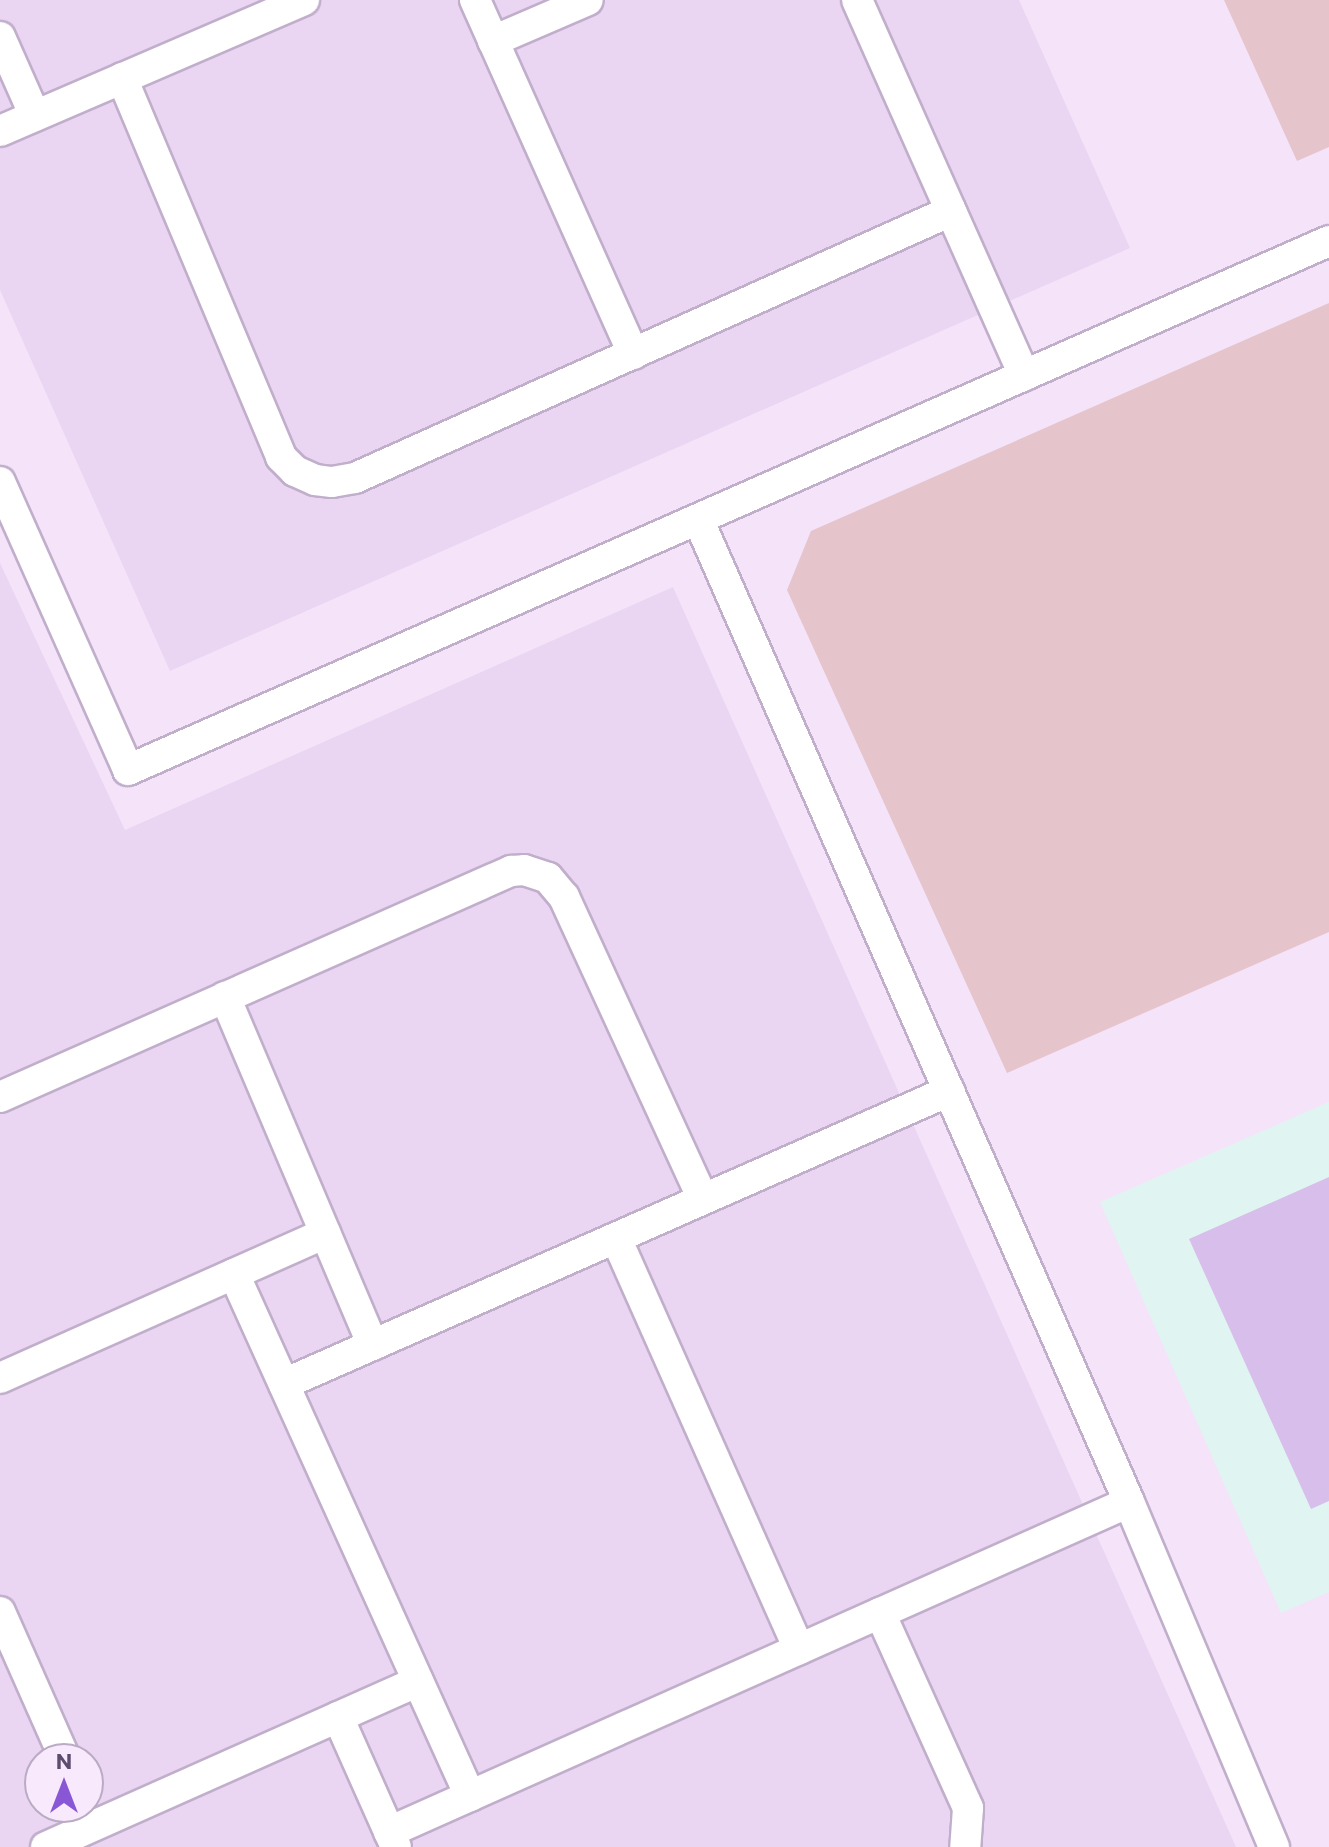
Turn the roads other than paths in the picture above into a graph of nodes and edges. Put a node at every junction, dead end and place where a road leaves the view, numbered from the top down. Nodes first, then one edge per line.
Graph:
1 (304, 0) edge
2 (475, 0) edge
3 (857, 0) edge
4 (575, 2) edge
5 (0, 37) edge
6 (493, 41) junction
7 (122, 78) junction
8 (35, 116) junction
9 (0, 131) edge
10 (951, 211) junction
11 (1329, 241) edge
12 (633, 354) junction
13 (1024, 375) junction
14 (0, 482) edge
15 (698, 519) junction
16 (225, 997) junction
17 (949, 1091) junction
18 (0, 1097) edge
19 (703, 1199) junction
20 (325, 1233) junction
21 (616, 1238) junction
22 (234, 1274) junction
23 (373, 1345) junction
24 (0, 1378) edge
25 (284, 1384) junction
26 (1129, 1502) junction
27 (0, 1612) edge
28 (880, 1613) junction
29 (799, 1649) junction
30 (418, 1681) junction
31 (338, 1717) junction
32 (58, 1743) edge
33 (470, 1796) junction
34 (104, 1809) edge
35 (79, 1823) edge
36 (393, 1839) edge
37 (46, 1847) edge
38 (965, 1847) edge
39 (1274, 1847) edge

1 - 7 street
2 - 6 street
3 - 10 street
4 - 6 street
5 - 8 street
6 - 12 street
7 - 8 street
7 - 12 street
8 - 9 street
10 - 12 street
10 - 13 street
11 - 13 street
13 - 15 street
14 - 15 street
15 - 17 street
16 - 18 street
16 - 19 street
16 - 20 street
17 - 19 street
17 - 26 street
19 - 21 street
20 - 22 street
20 - 23 street
21 - 23 street
21 - 29 street
22 - 24 street
22 - 25 street
23 - 25 street
25 - 30 street
26 - 28 street
26 - 39 street
27 - 32 street
28 - 29 street
28 - 38 street
29 - 33 street
30 - 31 street
30 - 33 street
31 - 34 street
31 - 36 street
33 - 36 street
35 - 37 street

